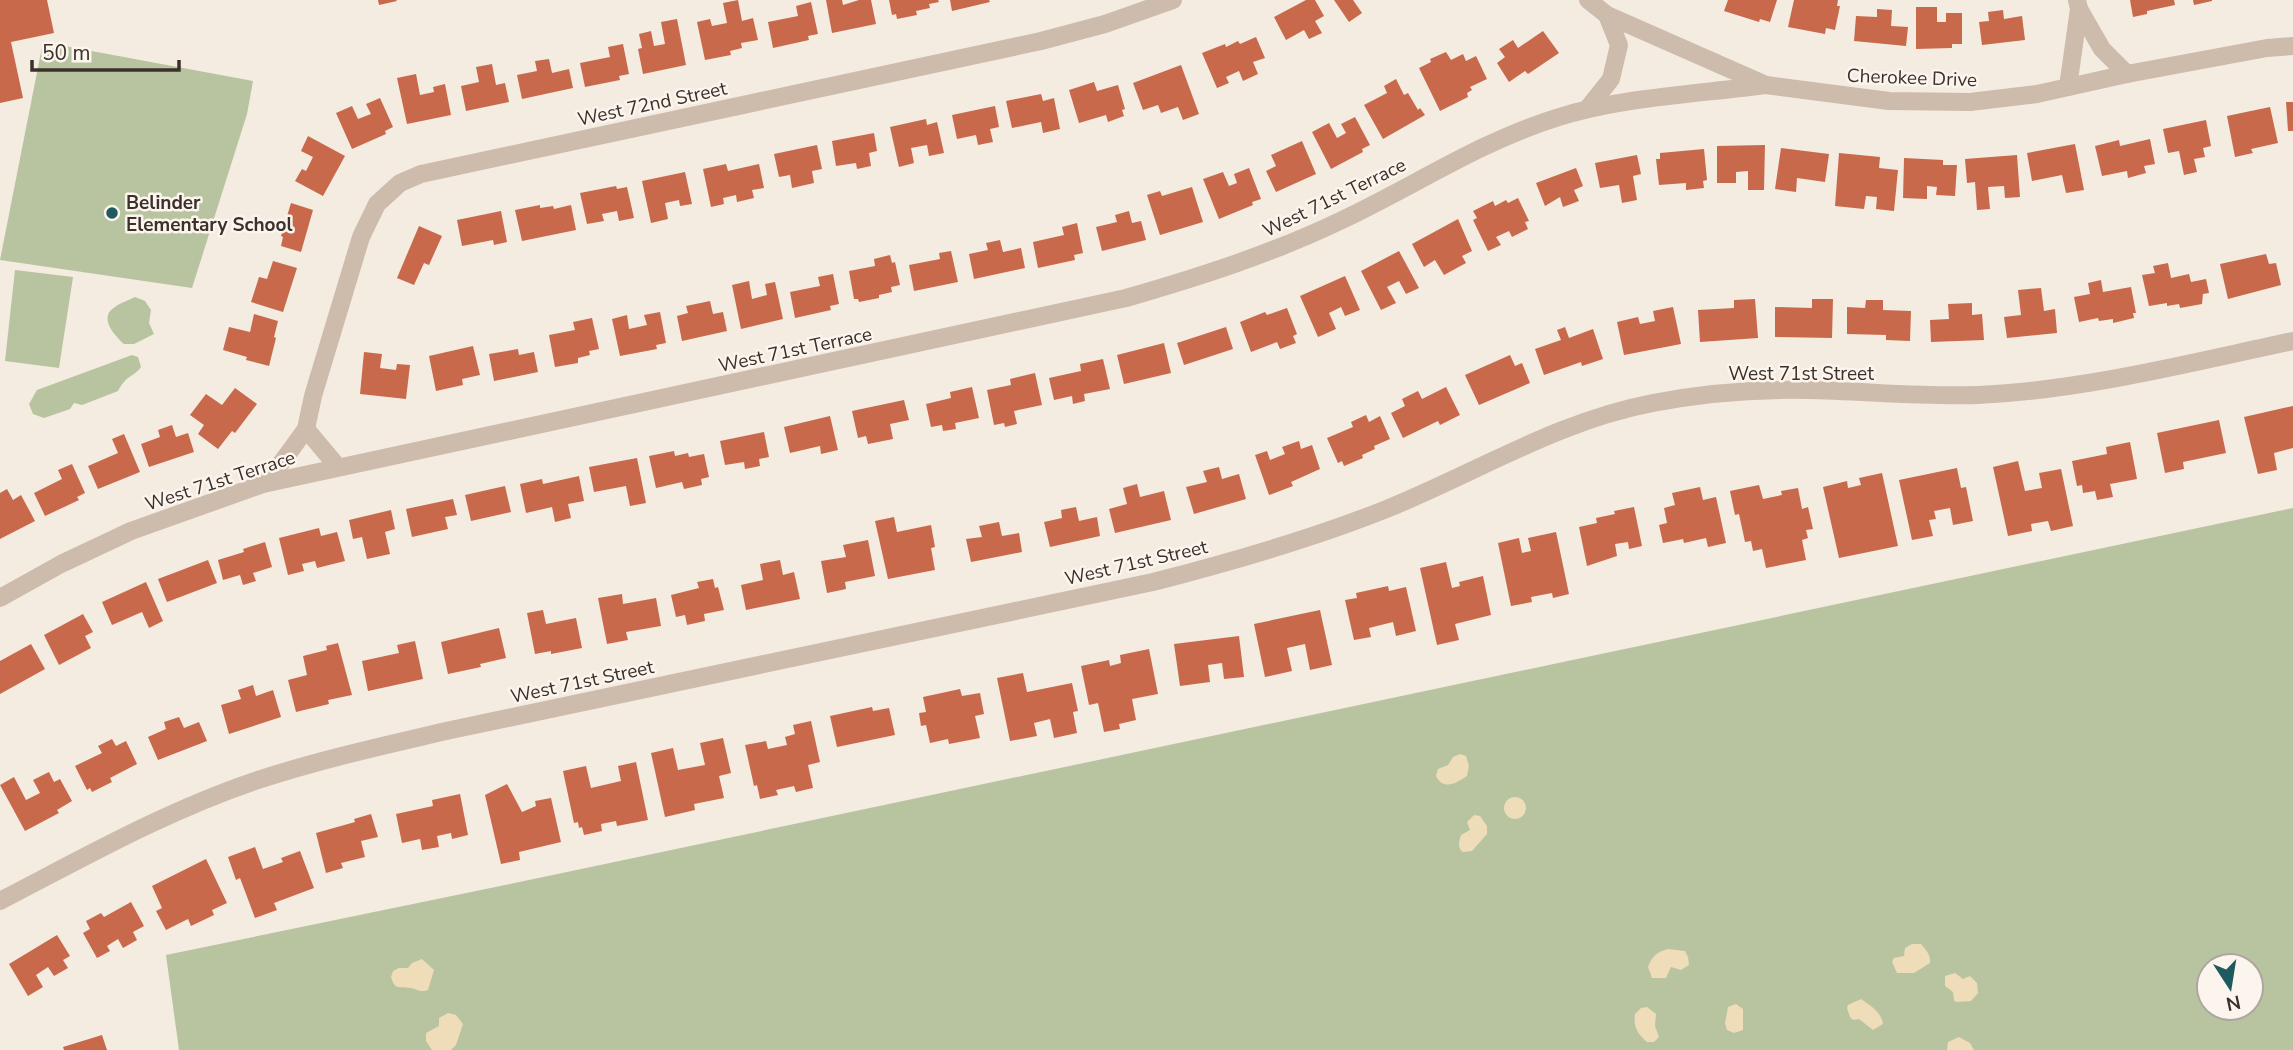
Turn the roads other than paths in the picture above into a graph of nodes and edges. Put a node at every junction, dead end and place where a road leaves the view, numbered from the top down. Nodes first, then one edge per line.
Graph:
1 (1172, 0) edge
2 (1588, 0) edge
3 (2078, 5) edge
4 (1607, 15) junction
5 (2293, 46) edge
6 (2127, 74) junction
7 (1766, 85) junction
8 (2068, 87) junction
9 (1588, 108) junction
10 (2293, 341) edge
11 (306, 429) junction
12 (337, 466) junction
13 (263, 484) junction
14 (0, 598) edge
15 (0, 901) edge

1 - 11 street, West 72nd Street
2 - 4 street, Cherokee Drive
3 - 6 street
3 - 8 street
4 - 7 street, Cherokee Drive
4 - 9 street
5 - 6 street, Cherokee Drive
6 - 8 street, Cherokee Drive
7 - 8 street, Cherokee Drive
7 - 9 street, West 71st Terrace
9 - 12 street, West 71st Terrace
10 - 15 street, West 71st Street
11 - 12 street
11 - 13 street, West 72nd Street
12 - 13 street, West 71st Terrace
13 - 14 street, West 71st Terrace

